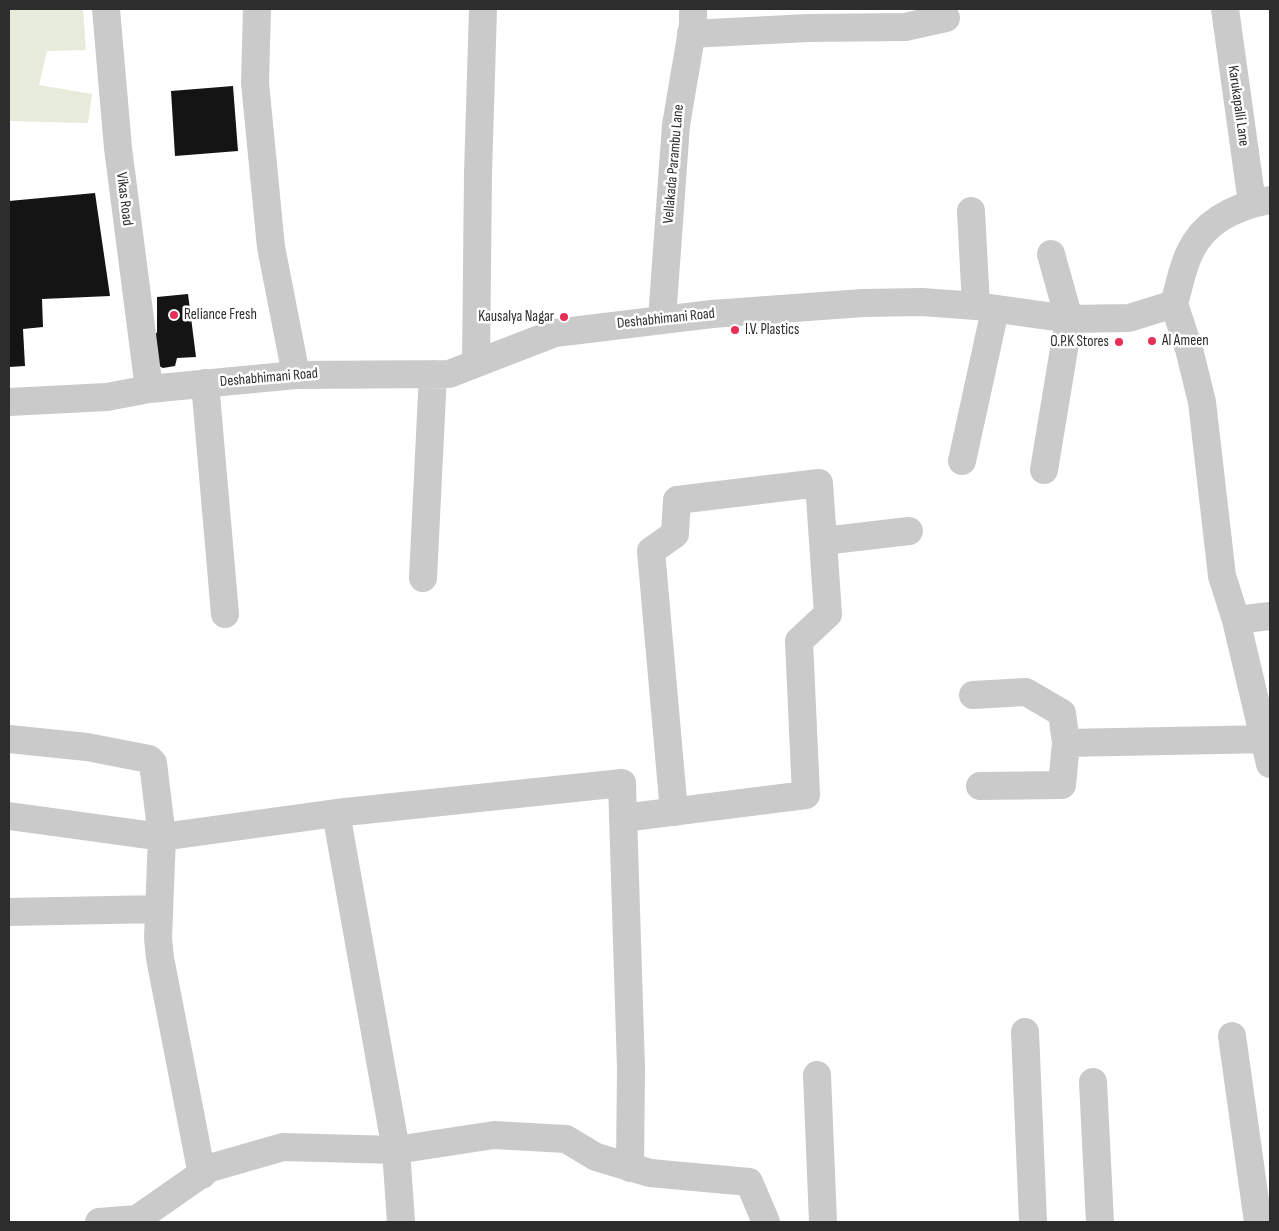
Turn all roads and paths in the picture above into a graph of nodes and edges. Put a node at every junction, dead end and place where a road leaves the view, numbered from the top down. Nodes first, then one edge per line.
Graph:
1 (106, 9) edge
2 (257, 9) edge
3 (483, 9) edge
4 (1225, 9) edge
5 (808, 18) edge
6 (946, 18) dead end
7 (692, 21) edge
8 (1261, 201) edge
9 (972, 211) dead end
10 (1051, 254) dead end
11 (1174, 304) junction
12 (986, 308) junction
13 (662, 319) junction
14 (1069, 319) junction
15 (476, 363) junction
16 (296, 374) junction
17 (434, 374) junction
18 (205, 383) junction
19 (149, 389) junction
20 (9, 402) edge
21 (962, 461) dead end
22 (1044, 470) dead end
23 (909, 531) dead end
24 (823, 541) junction
25 (423, 578) dead end
26 (225, 614) dead end
27 (1270, 616) edge
28 (1236, 620) junction
29 (973, 695) dead end
30 (9, 739) edge
31 (1066, 742) junction
32 (1268, 747) edge
33 (980, 786) dead end
34 (674, 812) junction
35 (336, 813) junction
36 (9, 816) edge
37 (624, 818) junction
38 (162, 837) junction
39 (159, 909) junction
40 (9, 912) edge
41 (1025, 1032) dead end
42 (1232, 1036) dead end
43 (817, 1075) dead end
44 (1093, 1082) dead end
45 (396, 1150) junction
46 (630, 1168) junction
47 (202, 1175) junction
48 (108, 1222) edge
49 (400, 1222) edge
50 (766, 1222) edge
51 (823, 1222) edge
52 (1033, 1222) edge
53 (1100, 1222) edge
54 (1258, 1222) edge

1 - 19 street, Vikas Road
2 - 16 street
3 - 15 street
4 - 8 street, Karukapalli Lane
5 - 6 street
5 - 7 street
7 - 13 street, Vellakada Parambu Lane
8 - 11 street
9 - 12 street
10 - 14 street
11 - 14 street, Deshabhimani Road
11 - 28 street
12 - 13 street, Deshabhimani Road
12 - 14 street, Deshabhimani Road
12 - 21 street
13 - 15 street, Deshabhimani Road
14 - 22 street
15 - 17 street, Deshabhimani Road
16 - 17 street, Deshabhimani Road
16 - 18 street, Deshabhimani Road
17 - 25 street
18 - 19 street, Deshabhimani Road
18 - 26 street
19 - 20 street, Deshabhimani Road
23 - 24 street
24 - 34 street
24 - 34 street
27 - 28 street
28 - 32 street
29 - 31 street
30 - 38 street
31 - 32 street
31 - 33 street
34 - 37 street
35 - 37 street
35 - 38 street
35 - 45 street
36 - 38 street
37 - 46 street
38 - 39 street
39 - 40 street
39 - 47 street
41 - 52 street
42 - 54 street
43 - 51 street
44 - 53 street
45 - 46 street
45 - 47 street
45 - 49 street
46 - 50 street
47 - 48 street

